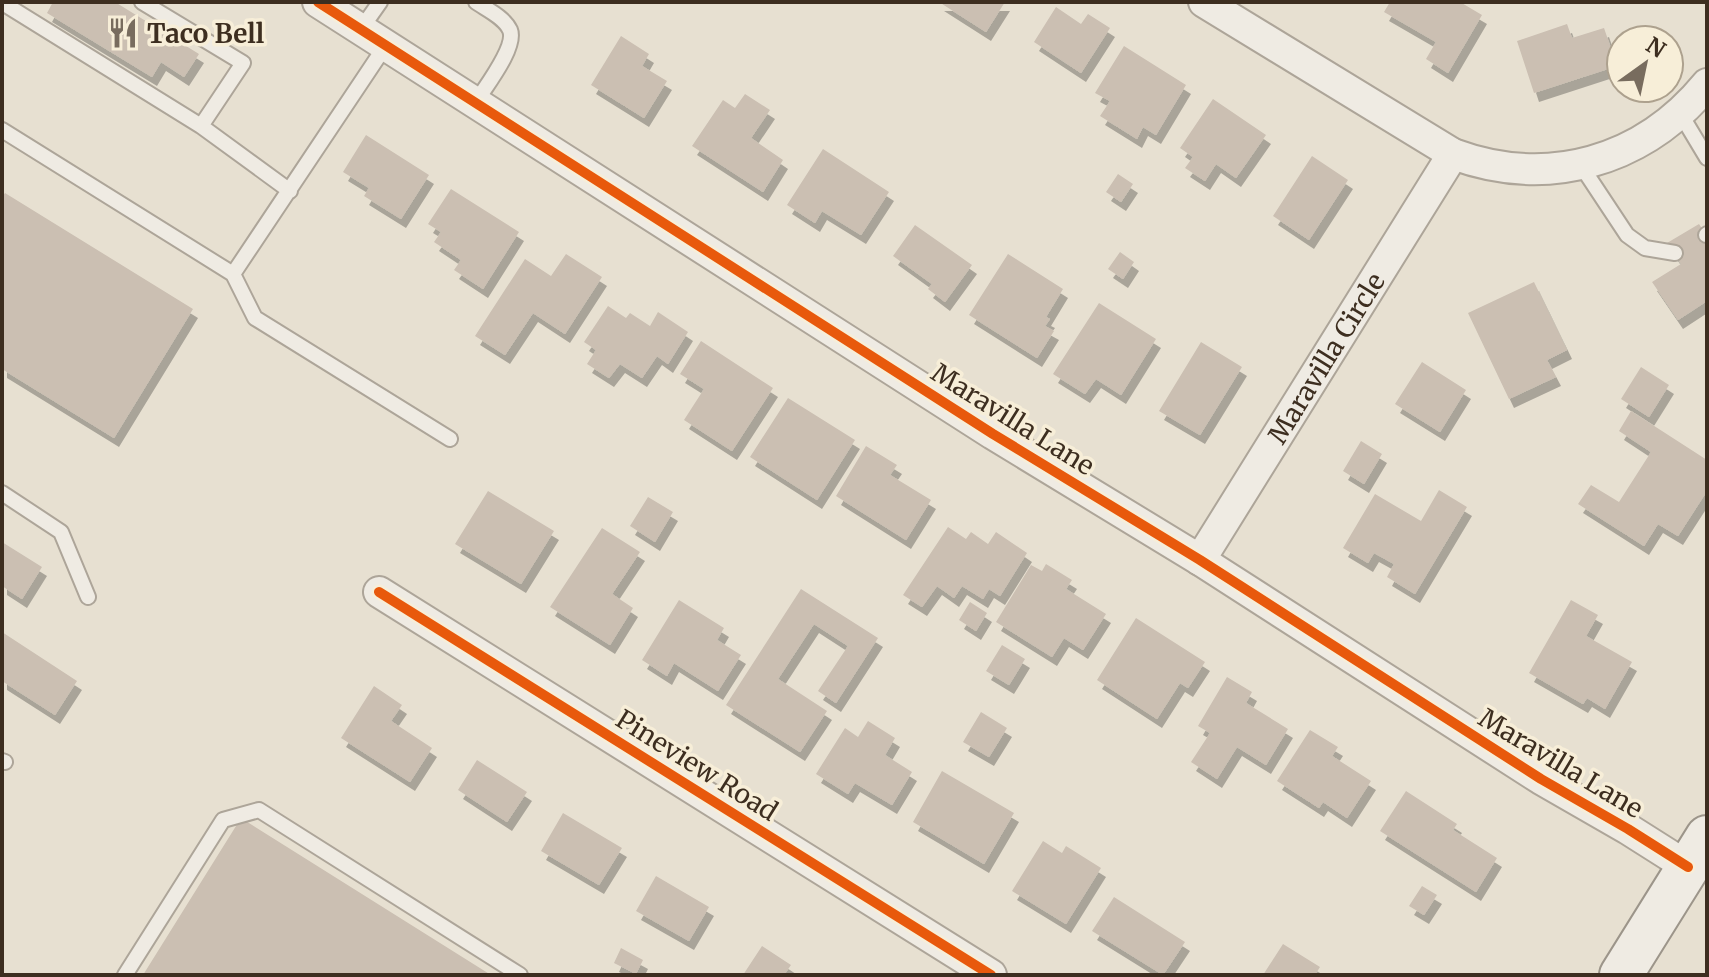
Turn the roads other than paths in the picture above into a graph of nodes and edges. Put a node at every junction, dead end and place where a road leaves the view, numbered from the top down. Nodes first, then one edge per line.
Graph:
1 (8, 2) edge
2 (142, 2) edge
3 (318, 2) edge
4 (380, 2) edge
5 (476, 2) edge
6 (1204, 2) edge
7 (361, 29) junction
8 (386, 45) junction
9 (1707, 84) edge
10 (476, 102) junction
11 (1680, 113) junction
12 (201, 126) junction
13 (2, 130) edge
14 (1453, 154) junction
15 (1707, 158) edge
16 (1580, 164) junction
17 (290, 191) junction
18 (1675, 253) dead end
19 (233, 274) junction
20 (450, 439) dead end
21 (2, 493) edge
22 (1200, 560) junction
23 (379, 592) dead end
24 (88, 597) dead end
25 (1698, 852) edge
26 (125, 975) edge
27 (520, 975) edge
28 (991, 975) edge
29 (1621, 975) edge

1 - 12 lane
2 - 12 lane
3 - 7 street, Maravilla Lane
4 - 7 lane
5 - 10 lane
6 - 14 street
7 - 8 street, Maravilla Lane
8 - 10 street, Maravilla Lane
8 - 17 lane
9 - 11 street
10 - 22 street, Maravilla Lane
11 - 15 lane
11 - 16 street
12 - 17 lane
13 - 19 lane
14 - 16 street
14 - 22 street, Maravilla Circle
16 - 18 lane
17 - 19 lane
19 - 20 lane
21 - 24 lane
22 - 25 street, Maravilla Lane
23 - 28 street, Pineview Road
25 - 29 street
26 - 27 lane

